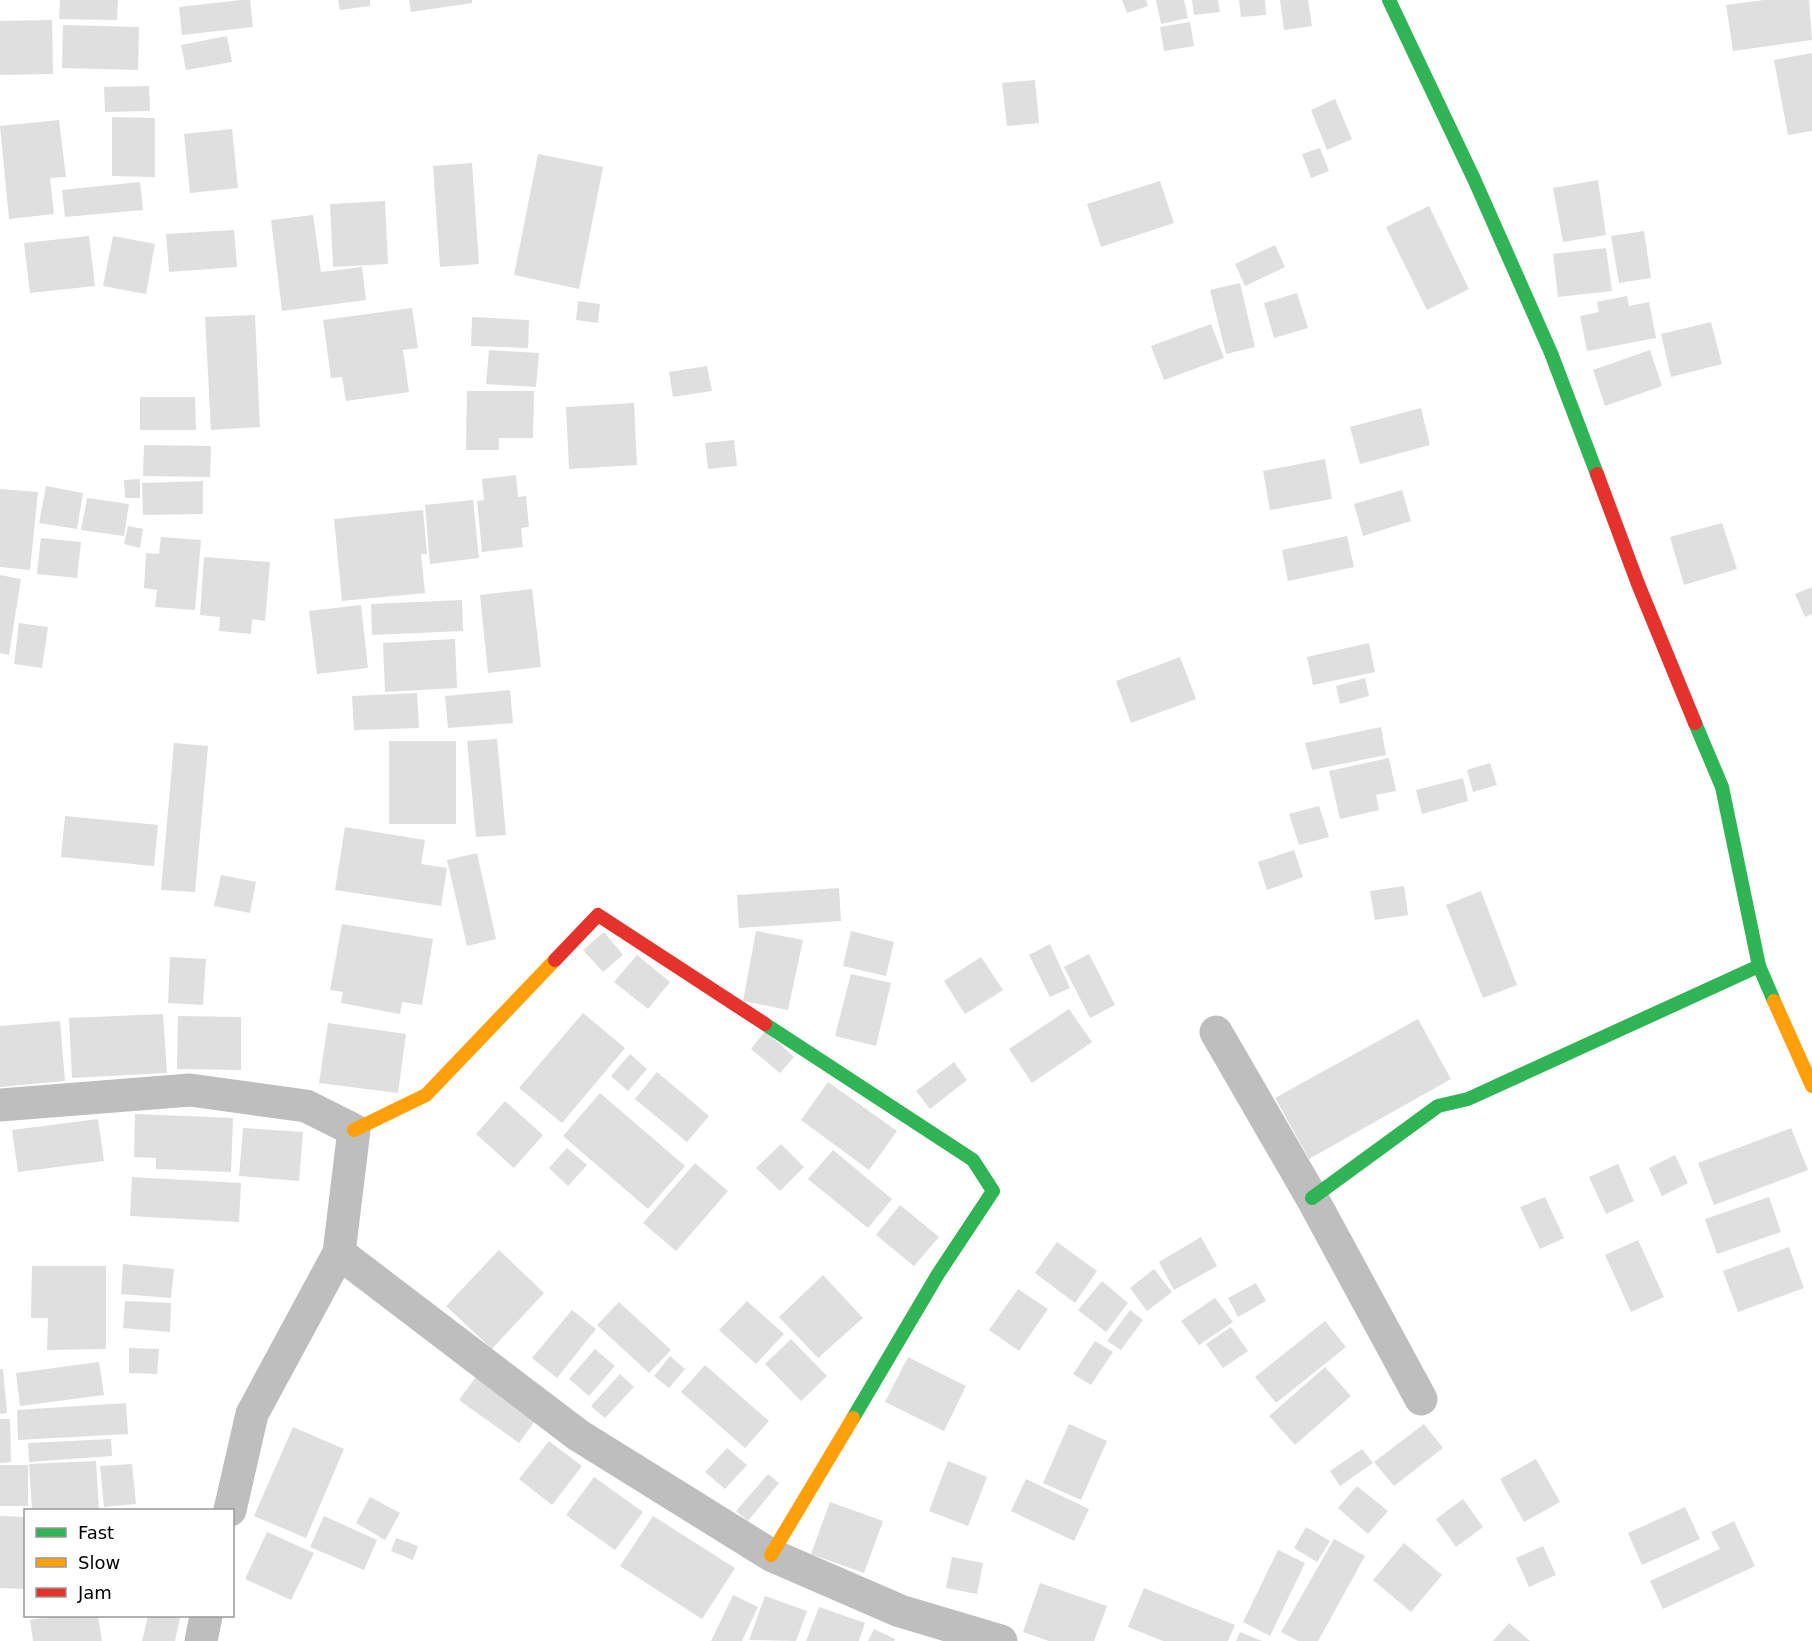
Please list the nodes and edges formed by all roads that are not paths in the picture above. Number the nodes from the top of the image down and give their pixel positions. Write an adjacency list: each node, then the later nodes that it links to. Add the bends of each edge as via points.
1 (1389, 0): 2 (street, via 1551,353 1638,584 1722,787)
2 (1759, 966): 4 (street); 7 (street, via 1468,1099 1438,1106)
3 (1216, 1032): 7 (street)
4 (1812, 1086)
5 (0, 1104): 6 (street, via 190,1090 306,1106)
6 (354, 1130): 8 (street); 11 (street, via 426,1095 598,915 973,1160 993,1191 938,1274)
7 (1312, 1198): 9 (street)
8 (339, 1253): 10 (street, via 252,1414); 11 (street, via 578,1435)
9 (1421, 1399)
10 (230, 1509)
11 (771, 1555): 14 (street, via 900,1611)
12 (206, 1617): 13 (street)
13 (201, 1641)
14 (1001, 1641)

